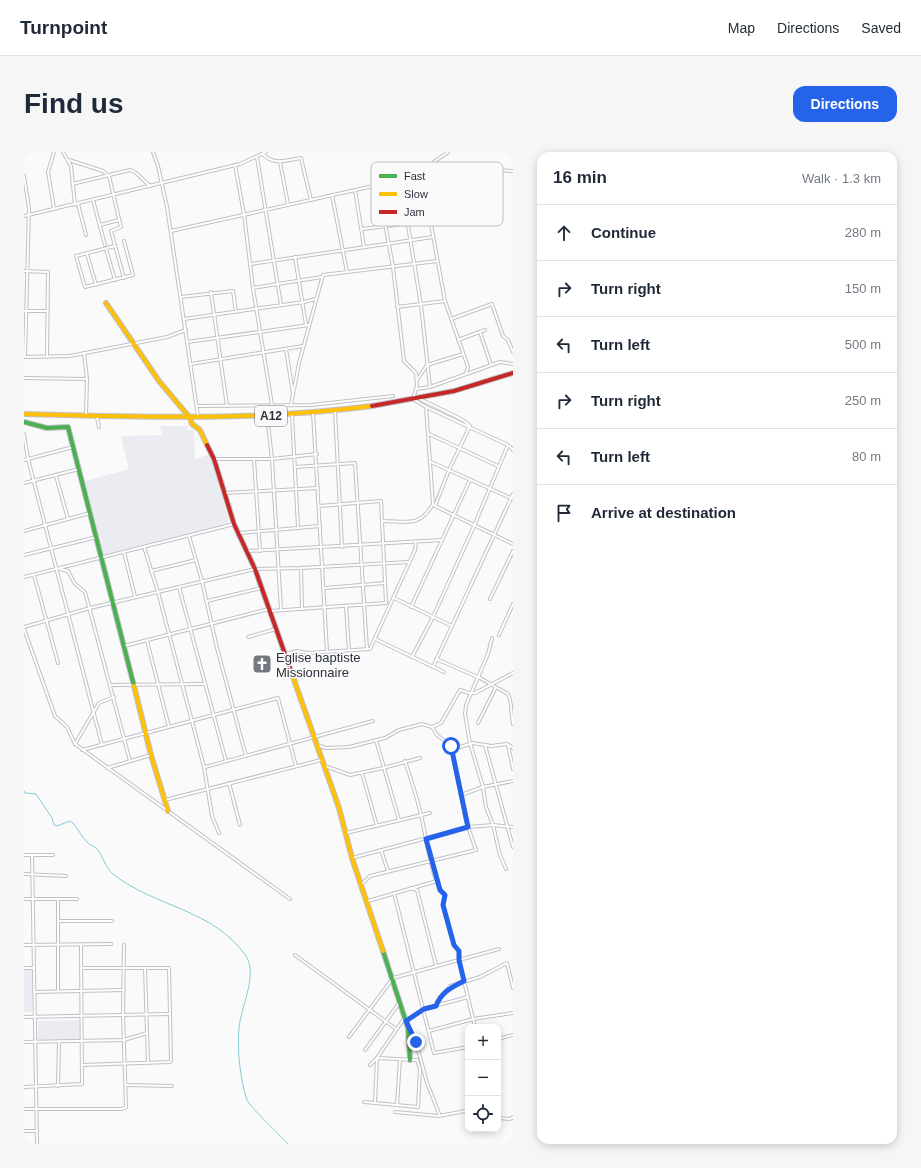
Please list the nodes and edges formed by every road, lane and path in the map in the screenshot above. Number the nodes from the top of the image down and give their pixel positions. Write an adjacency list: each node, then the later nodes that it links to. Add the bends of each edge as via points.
1 (54, 152): 27 (street, via 48,172)
2 (63, 152): 8 (street)
3 (153, 152): 16 (street)
4 (266, 152): 6 (street)
5 (448, 152): 10 (street)
6 (263, 154): 7 (street); 9 (street, via 266,158)
7 (257, 157): 11 (street); 28 (street)
8 (69, 160): 15 (street, via 103,171); 17 (street)
9 (280, 162): 24 (street, via 301,158); 26 (street)
10 (434, 162)
11 (235, 165): 16 (street); 29 (street)
12 (503, 171): 13 (street)
13 (513, 171)
14 (24, 176): 31 (street)
15 (109, 176): 17 (street); 18 (street, via 130,170); 21 (street)
16 (162, 182): 18 (street); 39 (street)
17 (72, 184): 25 (street)
18 (150, 186): 21 (street)
19 (371, 186): 20 (street)
20 (355, 190): 22 (street); 38 (street)
21 (113, 195): 23 (street); 32 (street)
22 (332, 195): 24 (street); 50 (street)
23 (93, 200): 25 (street); 33 (street)
24 (311, 200): 26 (street)
25 (77, 204): 27 (street); 40 (street)
26 (288, 204): 28 (street)
27 (54, 209): 31 (street)
28 (266, 209): 29 (street); 53 (street)
29 (244, 214): 39 (street); 55 (street)
30 (24, 216): 31 (street)
31 (28, 216): 48 (street)
32 (119, 220): 33 (street); 46 (street, via 120,228 111,231)
33 (100, 225): 45 (street)
34 (392, 226): 37 (street)
35 (406, 226): 42 (street)
36 (431, 226): 41 (street)
37 (385, 227): 38 (street); 44 (street)
38 (362, 229): 47 (street)
39 (171, 231): 68 (street)
40 (86, 235)
41 (433, 237): 42 (street); 54 (street)
42 (409, 240): 44 (street); 56 (street)
43 (124, 241): 61 (street, via 133,275)
44 (388, 244): 47 (street); 57 (street)
45 (105, 245)
46 (115, 246): 49 (street); 61 (street)
47 (364, 247): 50 (street)
48 (26, 249): 58 (street)
49 (106, 249): 51 (street); 62 (street)
50 (342, 249): 52 (street); 59 (street)
51 (87, 254): 64 (street); 64 (street, via 76,256 85,287)
52 (295, 257): 53 (street); 63 (street)
53 (273, 261): 55 (street); 65 (street)
54 (437, 261): 56 (street); 70 (street)
55 (250, 264): 66 (street)
56 (415, 264): 57 (street); 74 (street)
57 (392, 267): 59 (street); 75 (street)
58 (25, 271): 77 (street); 78 (street, via 48,272)
59 (347, 272): 60 (street, via 324,274)
60 (322, 277): 63 (street); 69 (street)
61 (124, 278): 62 (street)
62 (115, 280): 64 (street)
63 (300, 280): 65 (street); 71 (street)
64 (96, 284)
65 (277, 284): 66 (street); 73 (street)
66 (253, 288): 76 (street)
67 (211, 292): 68 (street); 79 (street, via 234,291); 80 (street)
68 (180, 297): 81 (street)
69 (316, 299): 71 (street); 83 (street)
70 (445, 301): 74 (street); 82 (street)
71 (304, 302): 73 (street); 83 (street)
72 (106, 303): 92 (street)
73 (281, 305): 76 (street)
74 (421, 305): 75 (street); 105 (street)
75 (397, 307): 110 (street, via 404,360 415,371)
76 (257, 310): 79 (street); 85 (street)
77 (26, 311): 78 (street); 88 (street)
78 (48, 311): 100 (street)
79 (236, 312): 80 (street)
80 (214, 315): 81 (street); 89 (street)
81 (184, 319): 84 (street)
82 (451, 319): 90 (street); 95 (street, via 492,304 503,336 508,340)
83 (307, 325): 85 (street); 93 (street)
84 (186, 330): 91 (street); 92 (street, via 167,337)
85 (261, 330): 89 (street); 97 (street)
86 (485, 330): 87 (street)
87 (480, 332): 90 (street); 104 (street)
88 (25, 334): 99 (street)
89 (217, 337): 91 (street); 101 (street)
90 (458, 340): 98 (street)
91 (187, 342): 102 (street)
92 (133, 343): 96 (street); 129 (street, via 159,381)
93 (303, 346): 94 (street); 113 (street)
94 (286, 349): 97 (street); 113 (street)
95 (513, 352)
96 (84, 353): 100 (street); 109 (street)
97 (264, 353): 101 (street); 116 (street)
98 (463, 354): 105 (street); 106 (street, via 468,367)
99 (24, 357): 100 (street)
100 (47, 357)
101 (220, 360): 102 (street); 119 (street)
102 (191, 364): 118 (street)
103 (513, 364): 104 (street, via 503,361)
104 (492, 365): 106 (street)
105 (427, 366): 110 (street); 111 (street)
106 (466, 373): 111 (street)
107 (513, 373): 115 (street, A12)
108 (24, 378): 109 (street)
109 (87, 379): 124 (street)
110 (417, 381): 112 (street)
111 (430, 387): 112 (street)
112 (416, 389): 115 (street)
113 (293, 396): 117 (street)
114 (393, 396): 117 (street)
115 (415, 398): 120 (street); 121 (street, A12); 131 (street, via 463,420)
116 (272, 405): 117 (street); 119 (street); 127 (street)
117 (291, 405)
118 (198, 406): 119 (street); 128 (street)
119 (227, 406)
120 (426, 407): 131 (street); 134 (street)
121 (335, 411): 122 (street, A12); 147 (street)
122 (313, 413): 126 (street, A12); 139 (street)
123 (24, 414): 124 (street, A12)
124 (86, 415): 125 (street, A12)
125 (97, 415): 129 (street, A12); 132 (street)
126 (292, 415): 127 (street, A12); 140 (street)
127 (267, 416): 128 (street, A12); 144 (street)
128 (198, 417): 129 (street, A12)
129 (190, 418): 142 (street, via 192,424 200,430)
130 (24, 422): 136 (street, via 47,428 68,427)
131 (470, 426): 135 (street); 137 (street)
132 (99, 427)
133 (24, 434): 141 (street)
134 (429, 434): 137 (street); 146 (street)
135 (508, 445): 138 (street); 149 (street)
136 (74, 447): 141 (street); 151 (street)
137 (459, 448): 149 (street); 152 (street)
138 (513, 450)
139 (316, 454): 140 (street); 148 (street)
140 (294, 458): 144 (street); 150 (street)
141 (28, 459): 145 (street); 154 (street)
142 (214, 459): 143 (street); 162 (street)
143 (254, 459): 144 (street); 161 (street)
144 (272, 459): 160 (street)
145 (24, 460)
146 (431, 462): 152 (street); 167 (street)
147 (338, 464): 148 (street); 165 (street, via 355,463); 166 (street)
148 (317, 466): 150 (street); 157 (street)
149 (498, 466): 159 (street)
150 (295, 467): 158 (street)
151 (79, 469): 153 (street); 170 (street)
152 (449, 470): 155 (street); 169 (street)
153 (56, 476): 154 (street); 172 (street)
154 (34, 480): 156 (street); 175 (street)
155 (470, 480): 159 (street); 171 (street)
156 (24, 483)
157 (318, 488): 158 (street); 168 (street)
158 (297, 489): 160 (street); 178 (street)
159 (490, 489): 164 (street); 177 (street)
160 (274, 490): 161 (street); 179 (street)
161 (256, 491): 162 (street); 181 (street)
162 (225, 493): 174 (street)
163 (513, 494): 164 (street)
164 (512, 499): 183 (street)
165 (358, 502): 166 (street); 173 (street, via 381,501); 190 (street)
166 (340, 504): 168 (street); 192 (street)
167 (432, 504): 169 (street); 173 (street, via 423,517 415,521)
168 (319, 506): 176 (street)
169 (435, 506): 171 (street)
170 (91, 513): 172 (street); 184 (street)
171 (454, 515): 177 (street); 186 (street)
172 (68, 520): 175 (street)
173 (382, 521): 189 (street)
174 (234, 524): 182 (street); 185 (street)
175 (47, 525): 180 (street); 193 (street)
176 (320, 526): 178 (street); 194 (street)
177 (474, 526): 183 (street); 238 (street)
178 (298, 527): 179 (street)
179 (277, 530): 181 (street); 195 (street)
180 (24, 531)
181 (258, 531): 182 (street); 197 (street)
182 (239, 533): 196 (street)
183 (494, 535): 188 (street); 241 (street)
184 (97, 536): 193 (street); 201 (street)
185 (189, 536): 191 (street); 202 (street)
186 (442, 540): 187 (street); 231 (street)
187 (416, 541): 189 (street); 203 (street)
188 (513, 544)
189 (383, 545): 190 (street); 204 (street)
190 (361, 546): 192 (street); 205 (street)
191 (144, 547): 198 (street); 211 (street)
192 (342, 547): 194 (street)
193 (51, 548): 200 (street); 208 (street)
194 (321, 548): 195 (street); 206 (street)
195 (278, 550): 197 (street); 210 (street)
196 (248, 551): 197 (street); 209 (street)
197 (260, 551)
198 (124, 552): 201 (street); 221 (street)
199 (513, 552): 223 (street)
200 (24, 555)
201 (102, 558): 208 (street); 226 (street)
202 (196, 560): 211 (street); 214 (street)
203 (410, 562): 204 (street); 222 (street)
204 (384, 563): 205 (street); 215 (street)
205 (362, 564): 206 (street); 216 (street)
206 (323, 567): 207 (street); 219 (street)
207 (301, 568): 210 (street); 234 (street)
208 (58, 569): 212 (street); 232 (street, via 68,572 75,584 84,590); 237 (street)
209 (256, 569): 210 (street); 214 (street); 218 (street)
210 (278, 569): 236 (street)
211 (151, 570): 220 (street)
212 (34, 575): 213 (street); 239 (street)
213 (24, 577)
214 (202, 581): 217 (street); 224 (street)
215 (385, 583): 216 (street); 227 (street)
216 (364, 585): 219 (street); 229 (street)
217 (179, 587): 220 (street); 244 (street)
218 (261, 588): 224 (street); 235 (street)
219 (324, 588): 233 (street)
220 (158, 592): 221 (street); 246 (street)
221 (135, 597): 226 (street)
222 (394, 598): 225 (street); 231 (street)
223 (490, 599)
224 (207, 601): 240 (street)
225 (391, 602): 227 (street); 249 (street)
226 (113, 603): 232 (street); 251 (street)
227 (386, 603): 229 (street)
228 (513, 604): 245 (street)
229 (365, 605): 230 (street); 252 (street)
230 (346, 606): 233 (street); 253 (street)
231 (411, 607): 238 (street)
232 (90, 608): 237 (street); 268 (street)
233 (324, 608): 234 (street); 254 (street)
234 (302, 609): 236 (street)
235 (269, 610): 236 (street); 240 (street); 243 (street)
236 (281, 610)
237 (68, 614): 239 (street); 273 (street)
238 (433, 617): 241 (street); 256 (street)
239 (46, 620): 242 (street); 258 (street)
240 (211, 624): 244 (street); 272 (street)
241 (452, 626): 257 (street)
242 (24, 628): 286 (street, via 55,716 67,726)
243 (276, 629): 247 (street); 255 (street)
244 (191, 630): 246 (street); 263 (street)
245 (499, 635)
246 (169, 636): 250 (street); 266 (street)
247 (248, 637)
248 (492, 638): 262 (street)
249 (376, 639): 252 (street, via 370,649); 256 (street)
250 (147, 641): 251 (street); 265 (street)
251 (124, 646): 264 (street)
252 (367, 649): 253 (street)
253 (349, 650): 254 (street)
254 (327, 651): 255 (street, via 297,651)
255 (284, 654): 282 (street)
256 (412, 657): 259 (street)
257 (436, 659): 259 (street); 262 (street)
258 (58, 663)
259 (433, 667): 260 (street)
260 (444, 672)
261 (513, 674): 267 (street)
262 (479, 677): 267 (street); 270 (street)
263 (204, 684): 266 (street); 274 (street)
264 (134, 685): 265 (street); 268 (street); 281 (street)
265 (157, 685): 266 (street); 279 (street)
266 (181, 685): 275 (street)
267 (492, 685): 269 (street); 270 (street)
268 (112, 686): 271 (street)
269 (496, 687): 277 (street); 278 (street, via 511,697)
270 (472, 694): 280 (street, via 460,690 441,723); 285 (street, via 466,705 465,714)
271 (114, 697): 273 (street, via 100,703); 283 (street)
272 (234, 710): 274 (street); 287 (street, via 278,698); 296 (street)
273 (93, 711): 286 (street); 290 (street)
274 (213, 715): 275 (street); 300 (street)
275 (191, 721): 279 (street); 305 (street)
276 (373, 722): 282 (street)
277 (478, 723)
278 (513, 724)
279 (169, 727): 281 (street)
280 (432, 727): 284 (street, via 422,724); 292 (street, via 437,735)
281 (146, 733): 283 (street); 295 (street)
282 (313, 738): 287 (street); 288 (street)
283 (125, 739): 290 (street); 299 (street)
284 (376, 740): 288 (street, via 337,749); 306 (street)
285 (470, 743): 291 (street); 292 (street, via 460,747); 312 (street)
286 (75, 744): 294 (street)
287 (290, 744): 296 (street); 302 (street)
288 (316, 744): 298 (street)
289 (507, 744): 291 (street); 293 (street); 307 (street)
290 (102, 745): 294 (street)
291 (485, 745): 311 (street)
292 (451, 746): 314 (street)
293 (513, 748)
294 (82, 750): 304 (street)
295 (151, 756): 299 (street); 315 (street)
296 (246, 756): 300 (street)
297 (420, 758): 301 (street)
298 (321, 760): 302 (street); 303 (street)
299 (130, 761): 304 (street)
300 (226, 762): 305 (street)
301 (405, 762): 306 (street); 318 (street)
302 (296, 766): 310 (street)
303 (324, 766): 308 (street, via 350,775); 327 (street, via 339,808)
304 (107, 768): 316 (street)
305 (204, 768): 313 (street)
306 (383, 768): 308 (street); 319 (street)
307 (513, 769)
308 (362, 773): 322 (street)
309 (513, 781): 311 (street)
310 (229, 783): 313 (street); 320 (street)
311 (496, 785): 312 (street); 323 (street)
312 (483, 787): 314 (street); 321 (street, via 486,807)
313 (209, 788): 315 (street); 326 (street, via 212,816)
314 (461, 794): 324 (street)
315 (165, 800): 316 (street)
316 (168, 811): 349 (street)
317 (430, 813): 318 (street)
318 (421, 815): 319 (street); 328 (street)
319 (399, 820): 322 (street)
320 (240, 825)
321 (493, 825): 323 (street); 324 (street); 336 (street)
322 (377, 826): 327 (street)
323 (506, 826): 325 (street); 329 (street)
324 (468, 827): 328 (street); 335 (street, via 476,850)
325 (513, 827)
326 (219, 833)
327 (344, 834): 334 (street)
328 (426, 839): 330 (street); 335 (street)
329 (513, 846)
330 (381, 850): 334 (street); 337 (street)
331 (24, 855): 332 (street)
332 (32, 855): 333 (street); 339 (street)
333 (54, 856)
334 (352, 858): 342 (street)
335 (431, 861): 337 (street); 341 (street)
336 (506, 869)
337 (388, 871): 342 (street, via 370,876)
338 (24, 874): 339 (street)
339 (33, 874): 340 (street); 346 (street)
340 (66, 876)
341 (437, 881): 343 (street); 361 (street, via 445,895 443,905 454,945 459,951)
342 (362, 884): 350 (street)
343 (411, 888): 344 (street); 362 (street, via 417,890)
344 (394, 893): 350 (street); 368 (street)
345 (24, 899): 346 (street)
346 (33, 899): 347 (street); 355 (street)
347 (58, 899): 348 (street); 351 (street)
348 (77, 899)
349 (290, 899)
350 (368, 901): 369 (street)
351 (58, 921): 352 (street); 356 (street)
352 (112, 921)
353 (111, 944): 357 (street)
354 (24, 945): 355 (street)
355 (34, 945): 356 (street); 364 (street)
356 (58, 945): 357 (street); 373 (street)
357 (81, 945): 365 (street)
358 (124, 945): 366 (street)
359 (499, 949): 361 (street)
360 (295, 955): 379 (street)
361 (459, 960): 362 (street); 370 (street)
362 (436, 965): 368 (street)
363 (24, 968): 364 (street)
364 (34, 968): 375 (street)
365 (81, 968): 366 (street); 374 (street)
366 (124, 968): 367 (street); 372 (street)
367 (146, 968): 382 (street, via 169,968); 386 (street)
368 (413, 971): 369 (street); 380 (street)
369 (393, 978): 377 (street); 379 (street)
370 (464, 981): 371 (street, via 488,974 507,963); 376 (street); 378 (street, via 450,986)
371 (513, 988)
372 (124, 990): 374 (street); 383 (street)
373 (58, 991): 374 (street); 375 (street)
374 (81, 991): 385 (street)
375 (34, 992): 384 (street)
376 (468, 997): 378 (street); 389 (street)
377 (400, 1001): 388 (street); 390 (street)
378 (436, 1006): 380 (street)
379 (370, 1009): 390 (street); 397 (street)
380 (424, 1009): 388 (street); 394 (street)
381 (513, 1013): 389 (street)
382 (170, 1014): 386 (street); 410 (street, via 171,1061)
383 (123, 1015): 385 (street); 386 (street); 400 (street)
384 (35, 1016): 385 (street); 387 (street); 401 (street)
385 (81, 1016): 399 (street)
386 (146, 1016): 395 (street)
387 (24, 1017)
388 (405, 1019): 392 (street); 393 (street)
389 (473, 1019): 391 (street); 394 (street)
390 (386, 1021): 393 (street); 405 (street)
391 (474, 1024)
392 (408, 1028): 408 (street); 409 (street, via 416,1042)
393 (396, 1029): 406 (street)
394 (429, 1031): 404 (street, via 434,1053)
395 (147, 1033): 400 (street); 410 (street)
396 (513, 1035): 398 (street)
397 (349, 1037)
398 (501, 1038)
399 (82, 1040): 400 (street); 402 (street); 412 (street)
400 (124, 1040): 411 (street)
401 (35, 1041): 402 (street); 403 (street); 418 (street)
402 (60, 1041): 415 (street)
403 (24, 1042)
404 (465, 1048)
405 (365, 1050)
406 (377, 1058): 407 (street); 413 (street); 420 (street)
407 (400, 1060): 408 (street); 421 (street)
408 (410, 1060): 409 (street)
409 (419, 1060): 421 (street, via 418,1107); 426 (street)
410 (148, 1063): 411 (street)
411 (124, 1064): 412 (street); 414 (street)
412 (82, 1065): 415 (street, via 82,1084)
413 (370, 1065)
414 (126, 1085): 416 (street); 423 (street, via 124,1108)
415 (58, 1086): 418 (street)
416 (172, 1086)
417 (24, 1087): 418 (street)
418 (36, 1087): 423 (street)
419 (364, 1102): 420 (street)
420 (375, 1103): 421 (street)
421 (397, 1105)
422 (24, 1109): 423 (street)
423 (36, 1109): 430 (street)
424 (465, 1111): 426 (street)
425 (395, 1112): 426 (street)
426 (440, 1116)
427 (513, 1117): 428 (street)
428 (501, 1118)
429 (24, 1131): 430 (street)
430 (37, 1131): 431 (street)
431 (37, 1144)

